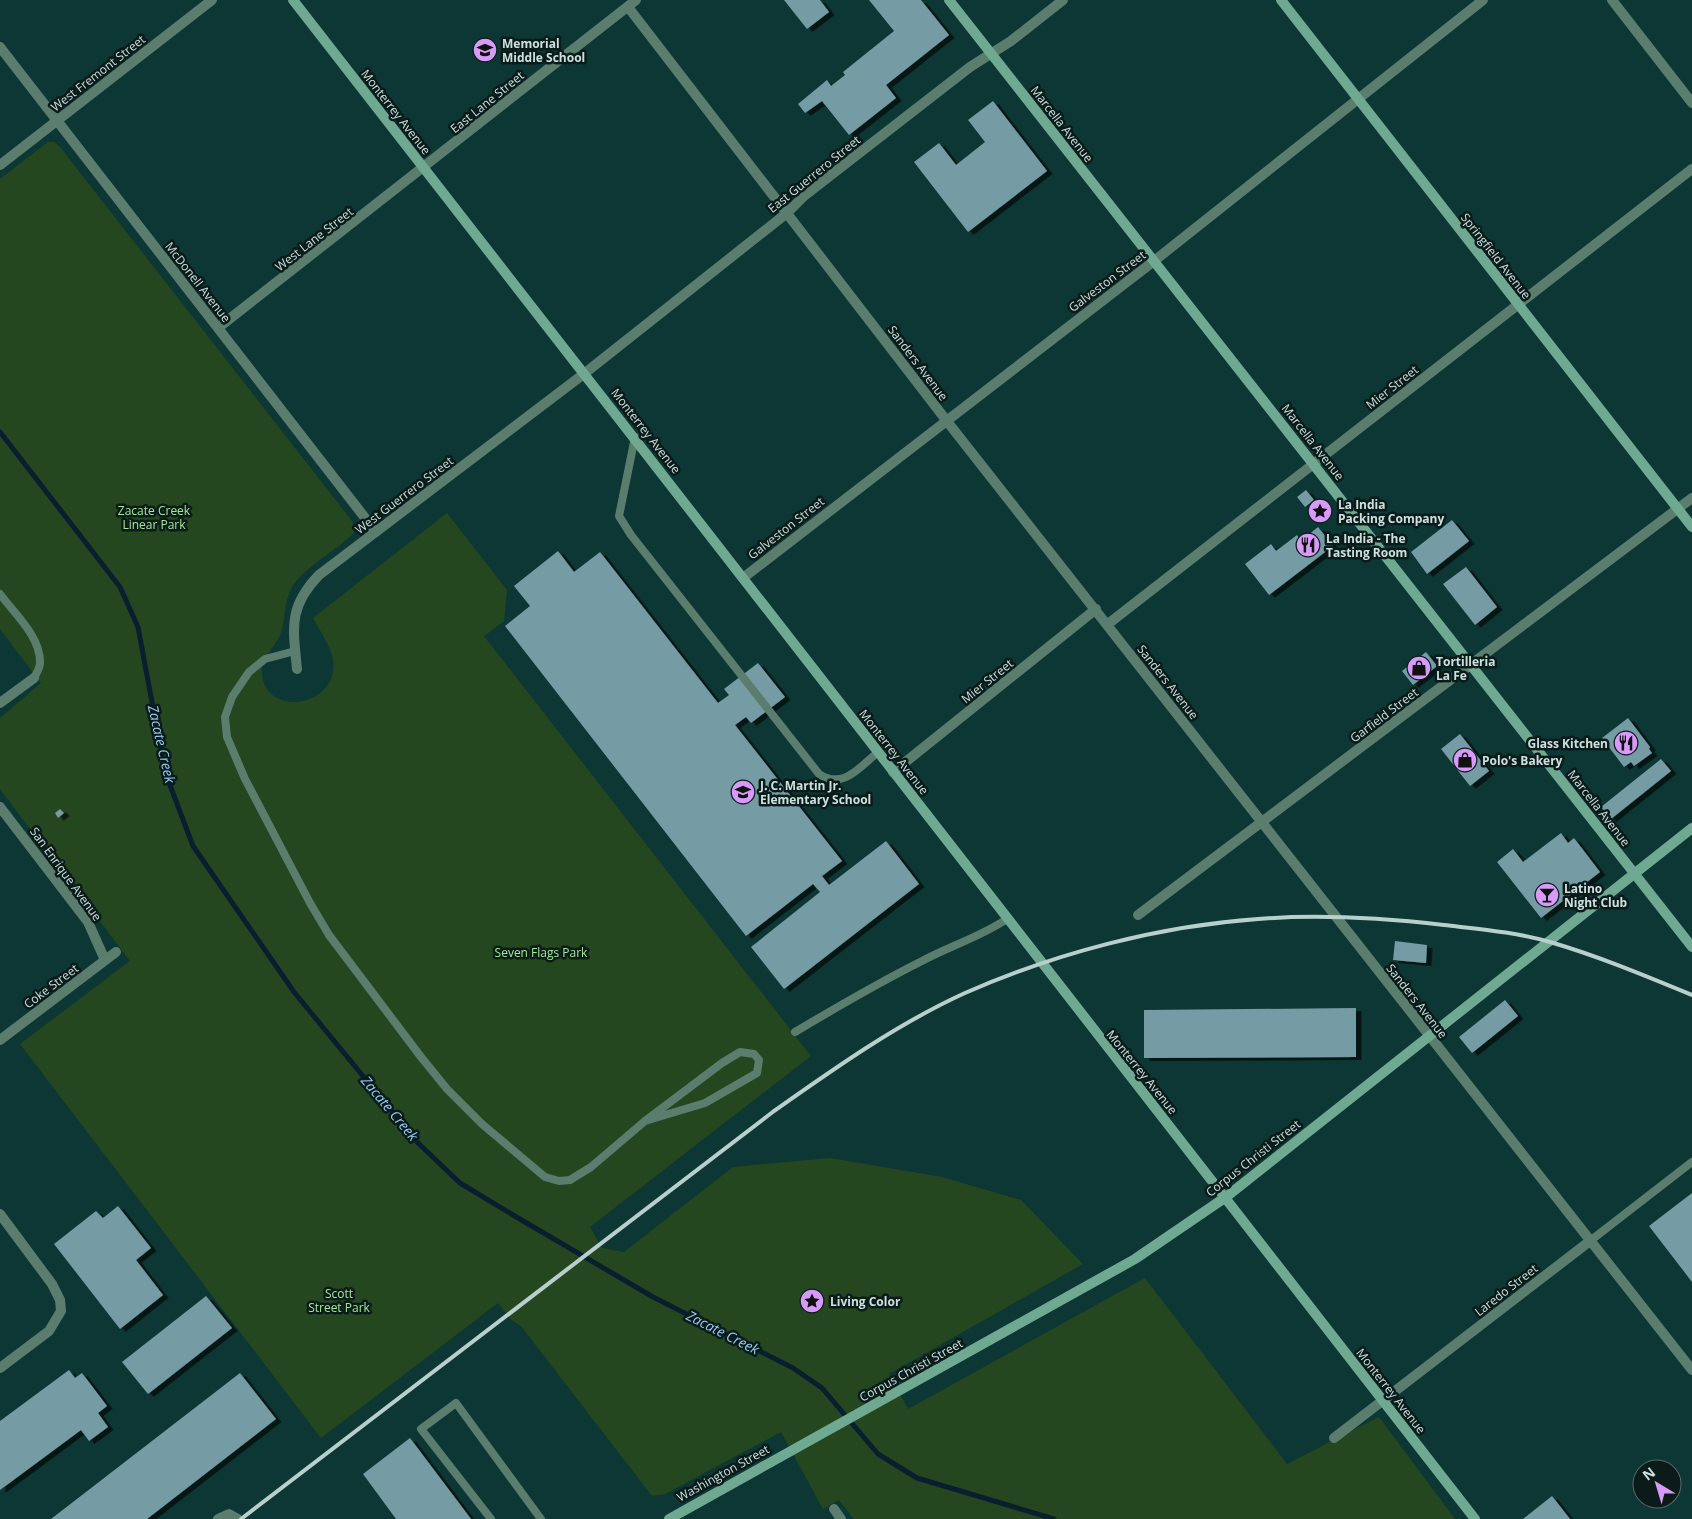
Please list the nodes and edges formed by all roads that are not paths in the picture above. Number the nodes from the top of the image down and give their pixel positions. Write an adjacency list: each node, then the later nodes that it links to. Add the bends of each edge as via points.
1 (212, 0): 13 (street, West Fremont Street)
2 (293, 0): 15 (street, Monterrey Avenue)
3 (949, 0): 10 (street, Marcella Avenue)
4 (1063, 0): 10 (street, East Guerrero Street)
5 (1281, 0): 11 (street, Springfield Avenue)
6 (1483, 0): 11 (street, Galveston Street)
7 (1612, 0): 12 (street)
8 (632, 3): 15 (street, East Lane Street); 17 (street, Sanders Avenue)
9 (0, 47): 13 (street, McDonell Avenue)
10 (991, 54): 17 (street, East Guerrero Street, via 804,196); 18 (street, Marcella Avenue)
11 (1358, 99): 18 (street, Galveston Street); 19 (street, Springfield Avenue)
12 (1692, 103)
13 (57, 121): 14 (street, West Fremont Street); 20 (street, McDonell Avenue)
14 (0, 165)
15 (424, 168): 20 (street, West Lane Street); 21 (street, Monterrey Avenue)
16 (1692, 170): 19 (street, Mier Street)
17 (787, 213): 21 (street, East Guerrero Street); 22 (street, Sanders Avenue)
18 (1154, 261): 22 (street, Galveston Street); 24 (street, Marcella Avenue)
19 (1518, 305): 24 (street, Mier Street); 26 (street, Springfield Avenue)
20 (218, 328): 28 (street, McDonell Avenue)
21 (585, 373): 23 (street, Monterrey Avenue); 28 (street, West Guerrero Street)
22 (946, 420): 29 (street, Galveston Street); 31 (street, Sanders Avenue)
23 (635, 438): 29 (street, Monterrey Avenue); 38 (lane, via 619,516 631,535 819,774 829,781 839,781)
24 (1314, 464): 32 (street, Mier Street); 34 (street, Marcella Avenue)
25 (1692, 498): 26 (street, Garfield Street)
26 (1678, 509): 27 (street, Springfield Avenue); 34 (street, Garfield Street)
27 (1692, 527)
28 (376, 532): 33 (street, West Guerrero Street, via 306,589 297,605 293,632)
29 (743, 578): 38 (street, Monterrey Avenue)
30 (0, 594): 36 (lane, via 38,648 40,664)
31 (1096, 609): 32 (street, Sanders Avenue); 39 (street, Mier Street)
32 (1108, 624): 41 (street, Sanders Avenue)
33 (295, 651): 35 (street, West Guerrero Street); 52 (lane, via 265,659 249,672 232,697 225,718 226,737 310,904 353,966 447,1089 482,1124 545,1177 570,1180 591,1168)
34 (1472, 666): 41 (street, Garfield Street); 43 (street, Marcella Avenue)
35 (297, 669)
36 (34, 678): 37 (street)
37 (0, 704)
38 (878, 752): 39 (street, Monterrey Avenue)
39 (894, 772): 45 (street, Monterrey Avenue)
40 (0, 807): 48 (street, San Enrique Avenue, via 88,922)
41 (1262, 822): 44 (street, Garfield Street); 50 (street, Sanders Avenue)
42 (1692, 828): 43 (street, Corpus Christi Street)
43 (1634, 872): 46 (street, Marcella Avenue); 50 (street, Corpus Christi Street)
44 (1138, 915)
45 (1007, 919): 49 (lane, via 986,933 862,991); 54 (street, Monterrey Avenue)
46 (1692, 947)
47 (116, 952): 48 (street, Coke Street)
48 (105, 960): 51 (street, Coke Street)
49 (796, 1032)
50 (1428, 1035): 54 (street, Corpus Christi Street); 56 (street, Sanders Avenue)
51 (0, 1040)
52 (645, 1121): 52 (lane, via 740,1052 754,1054 759,1060 757,1073 705,1103)
53 (1692, 1162): 56 (lane, Laredo Street)
54 (1226, 1196): 59 (street, Monterrey Avenue); 61 (street, Corpus Christi Street, via 1135,1259)
55 (0, 1214): 57 (street, via 52,1284 60,1300 61,1311 49,1331)
56 (1590, 1241): 58 (street, Sanders Avenue); 59 (street, Laredo Street)
57 (0, 1368)
58 (1692, 1370)
59 (1383, 1400): 60 (street, Laredo Street); 69 (street, Monterrey Avenue)
60 (1334, 1438)
61 (790, 1450): 67 (street, Washington Street)
62 (834, 1509): 68 (street)
63 (236, 1517): 64 (street, via 229,1514)
64 (218, 1519)
65 (491, 1519): 66 (lane, via 421,1429 456,1404)
66 (541, 1519)
67 (669, 1519)
68 (841, 1519)
69 (1475, 1519)

